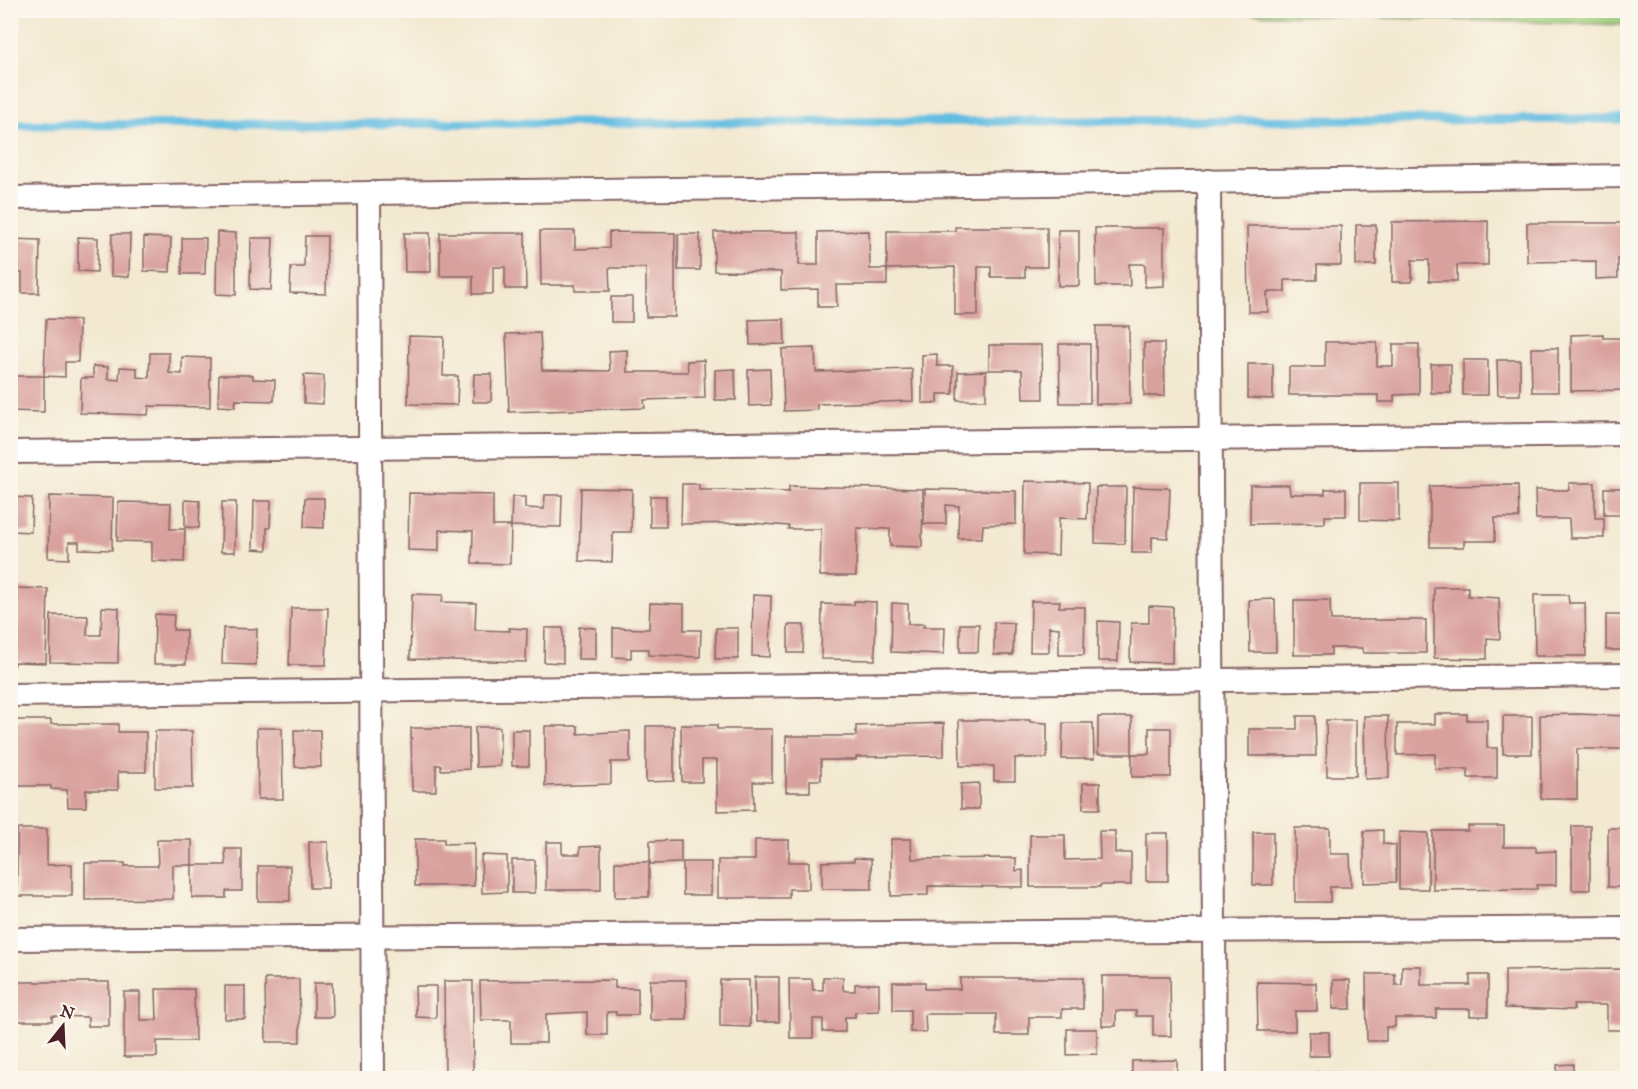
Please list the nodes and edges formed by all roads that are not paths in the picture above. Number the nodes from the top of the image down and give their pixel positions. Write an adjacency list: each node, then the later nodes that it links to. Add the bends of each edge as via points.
1 (1628, 176): 2 (street)
2 (1209, 181): 3 (street); 6 (street)
3 (369, 193): 4 (street); 7 (street)
4 (10, 198)
5 (1628, 434): 6 (street)
6 (1211, 440): 7 (street); 10 (street)
7 (370, 449): 8 (street); 11 (street)
8 (10, 452)
9 (1628, 675): 10 (street)
10 (1213, 680): 11 (street); 14 (street)
11 (371, 690): 12 (street); 15 (street)
12 (10, 694)
13 (1628, 928): 14 (street)
14 (1214, 931): 15 (street); 18 (street)
15 (373, 936): 16 (street); 17 (street)
16 (10, 939)
17 (373, 1078)
18 (1215, 1078)

